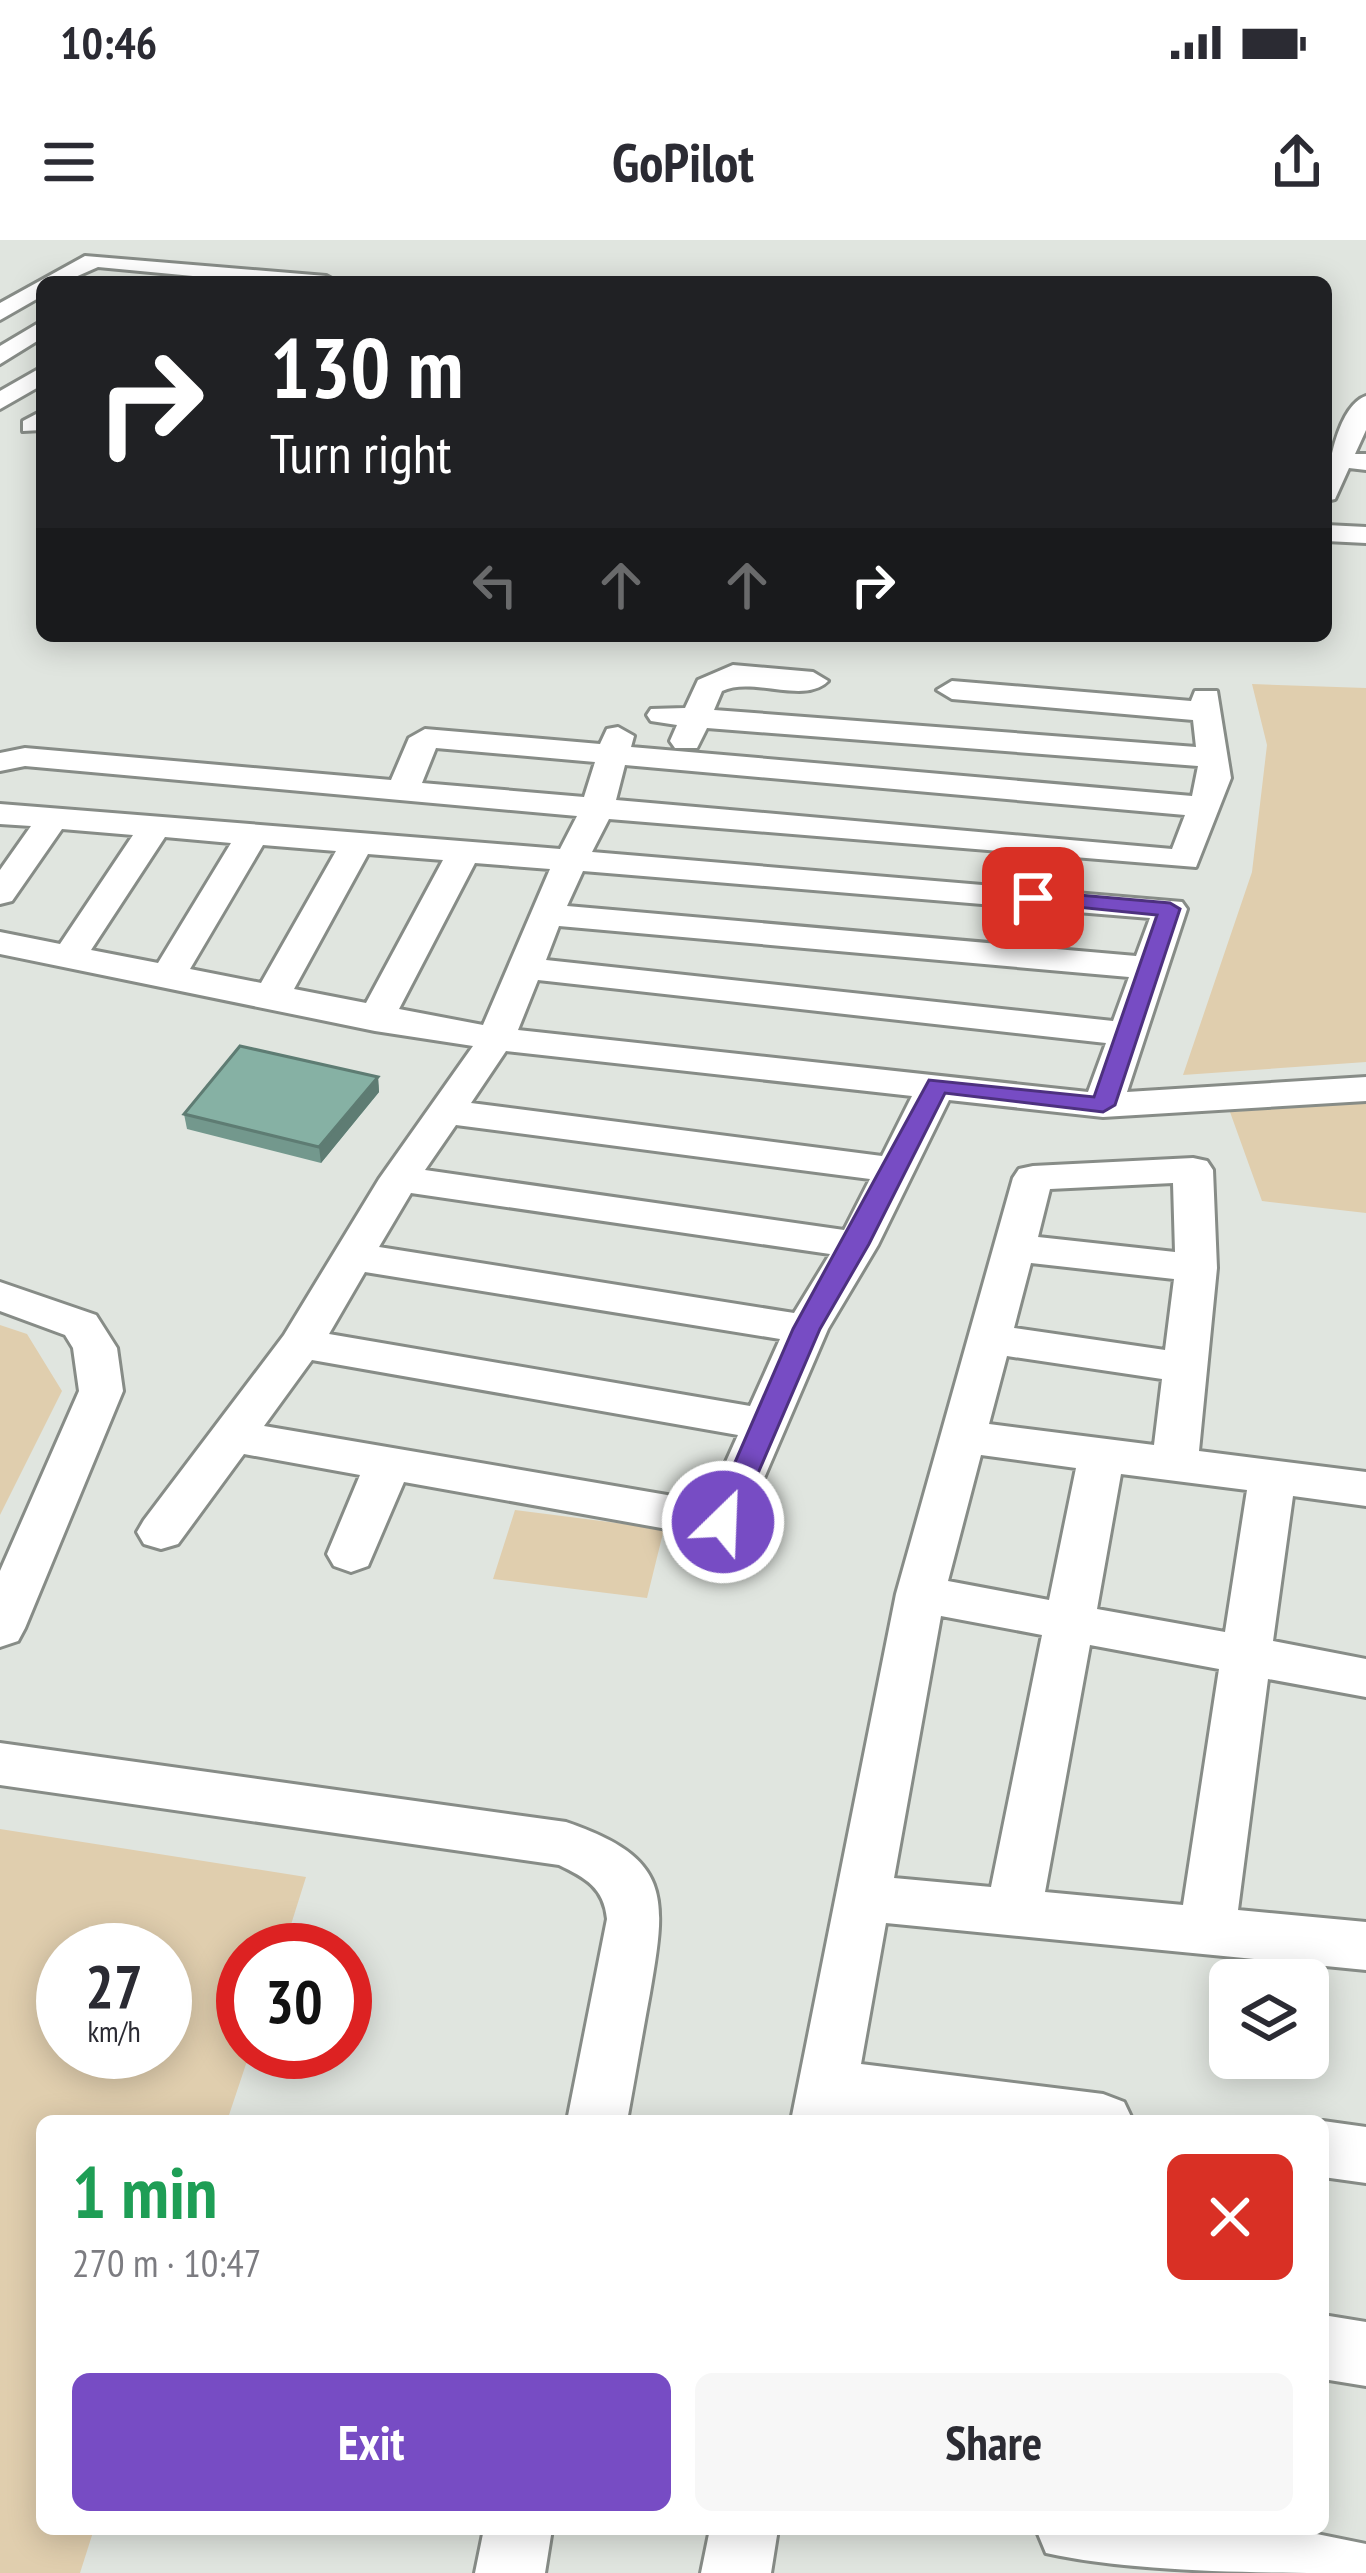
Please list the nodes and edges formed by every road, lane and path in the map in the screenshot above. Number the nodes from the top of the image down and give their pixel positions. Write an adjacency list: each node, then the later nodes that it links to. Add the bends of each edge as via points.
1 (133, 266): 2 (street, via 85,262); 3 (street); 4 (street)
2 (60, 276)
3 (119, 276)
4 (180, 276)
5 (36, 290): 6 (street)
6 (0, 313)
7 (0, 334): 8 (street)
8 (36, 334)
9 (36, 335): 10 (street)
10 (0, 357)
11 (36, 378): 12 (street)
12 (0, 402)
13 (1366, 403): 14 (street)
14 (1340, 475): 15 (street)
15 (1366, 487)
16 (1332, 533): 17 (street)
17 (1366, 535)
18 (813, 681): 21 (street, via 733,674 709,686)
19 (952, 690): 23 (street, via 1207,704)
20 (662, 715): 21 (street)
21 (696, 717): 23 (street, via 882,717); 24 (street)
22 (614, 745): 24 (street); 26 (street, via 425,738); 28 (street)
23 (1213, 758): 27 (street)
24 (679, 760): 27 (street)
25 (0, 762): 26 (street, via 25,757)
26 (401, 793): 28 (street)
27 (1204, 807): 28 (street, via 1184,860)
28 (597, 809): 35 (street)
29 (0, 814): 30 (street)
30 (53, 818): 31 (street); 36 (street)
31 (155, 826): 32 (street); 39 (street)
32 (253, 834): 33 (street); 42 (street)
33 (356, 843): 34 (street); 43 (street)
34 (464, 852): 35 (street); 44 (street)
35 (576, 859): 37 (street); 41 (street, via 1170,909)
36 (0, 894)
37 (549, 914): 40 (street); 41 (street)
38 (0, 943): 39 (street)
39 (69, 957): 42 (street)
40 (525, 968): 45 (street); 46 (street)
41 (1150, 968): 45 (street)
42 (166, 977): 43 (street)
43 (271, 998): 44 (street)
44 (375, 1019): 46 (street)
45 (1127, 1034): 49 (street)
46 (496, 1040): 47 (street); 50 (street)
47 (937, 1085): 49 (street); 51 (street)
48 (1366, 1088): 49 (street)
49 (1103, 1105)
50 (448, 1112): 51 (street); 52 (street)
51 (896, 1170): 53 (street)
52 (400, 1180): 53 (street); 55 (street)
53 (857, 1244): 58 (street)
54 (1018, 1248): 56 (street); 56 (street, via 1033,1178 1193,1170); 59 (street)
55 (356, 1257): 58 (street); 60 (street)
56 (1196, 1268): 61 (street)
57 (0, 1296): 74 (street, via 81,1325 95,1348 101,1391)
58 (806, 1329): 62 (street)
59 (992, 1339): 61 (street); 64 (street)
60 (301, 1344): 62 (street); 63 (street)
61 (1185, 1368): 66 (street)
62 (766, 1424): 67 (street, via 723,1522)
63 (237, 1437): 67 (street); 70 (street)
64 (963, 1438): 65 (street); 72 (street)
65 (1102, 1453): 66 (street); 73 (street)
66 (1174, 1462): 68 (street)
67 (388, 1464): 71 (street)
68 (1272, 1476): 69 (street); 75 (street)
69 (1366, 1490)
70 (161, 1532)
71 (351, 1554)
72 (920, 1594): 73 (street); 78 (street)
73 (1070, 1622): 75 (street); 79 (street)
74 (0, 1628)
75 (1243, 1655): 76 (street); 80 (street)
76 (1366, 1678)
77 (0, 1764): 83 (street, via 566,1844 618,1870 635,1895 635,1919)
78 (863, 1898): 79 (street); 82 (street)
79 (1015, 1912): 80 (street)
80 (1208, 1931): 81 (street)
81 (1366, 1946)
82 (824, 2103): 84 (street)
83 (598, 2115)
84 (1010, 2115)
85 (1329, 2150): 86 (street)
86 (1366, 2155)
87 (1329, 2349): 88 (street)
88 (1366, 2354)
89 (517, 2535): 92 (street)
90 (743, 2535): 93 (street)
91 (1109, 2535): 94 (street)
92 (510, 2573)
93 (736, 2573)
94 (1353, 2573)

